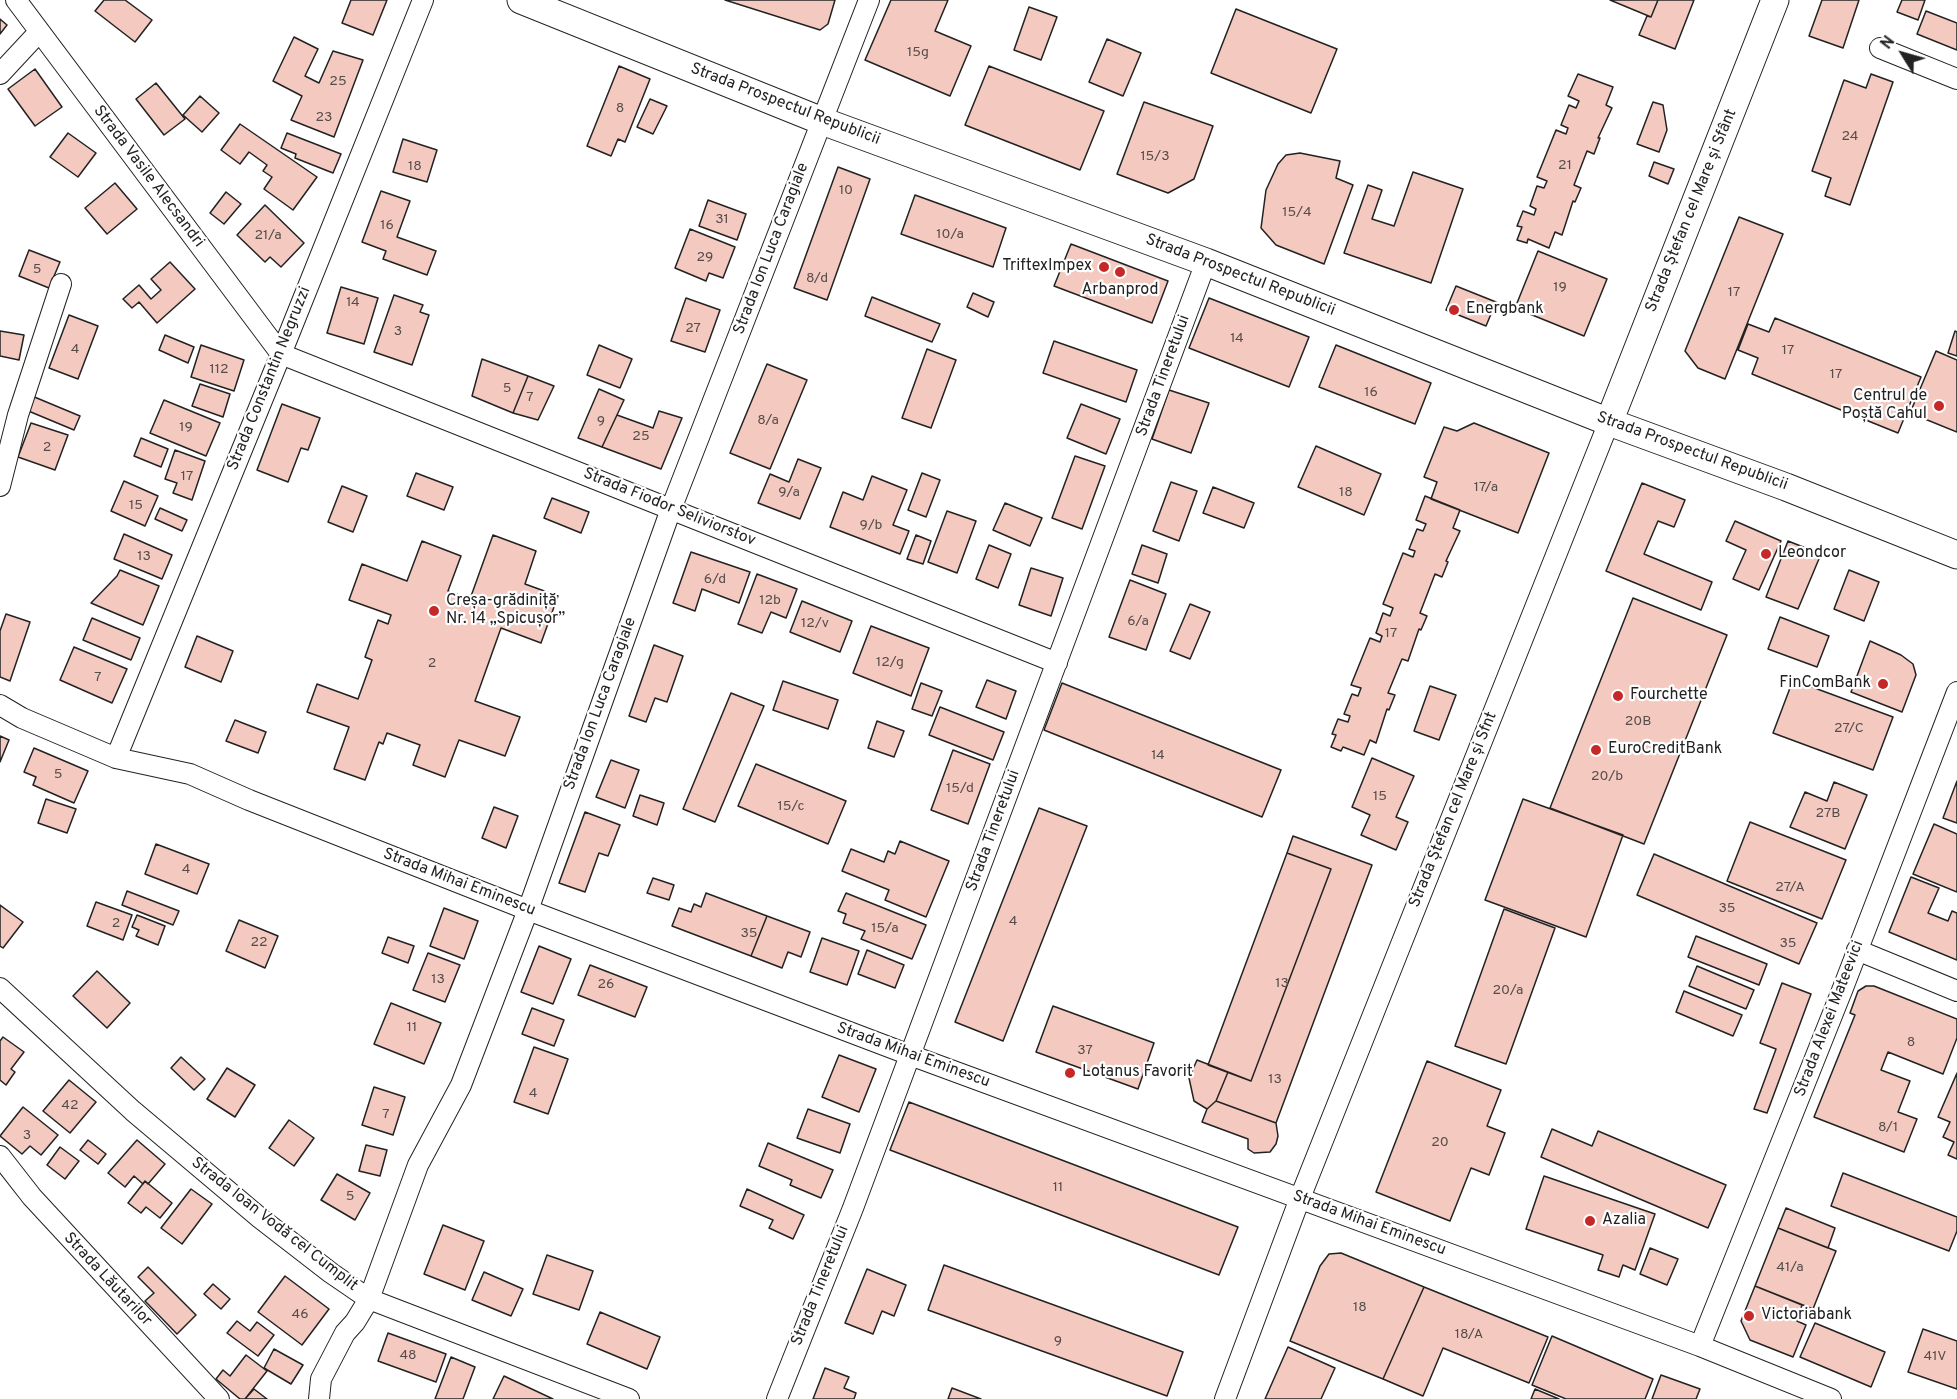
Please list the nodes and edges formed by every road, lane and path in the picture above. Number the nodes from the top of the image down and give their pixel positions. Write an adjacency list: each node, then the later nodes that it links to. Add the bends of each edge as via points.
1 (16, 0): 6 (street, Strada Vasile Alecsandri)
2 (423, 0): 13 (street, Strada Constantin Negruzzi)
3 (521, 0): 10 (main road, Strada Prospectul Republicii)
4 (869, 0): 10 (street, Strada Ion Luca Caragiale)
5 (1775, 0): 14 (main road, Strada Ștefan cel Mare și Sfânt)
6 (39, 32): 8 (street); 13 (street, Strada Vasile Alecsandri)
7 (1880, 48): 9 (street)
8 (0, 74)
9 (1957, 79)
10 (822, 121): 11 (main road, Strada Prospectul Republicii); 16 (street, Strada Ion Luca Caragiale)
11 (1206, 262): 14 (main road, Strada Prospectul Republicii); 18 (street, Strada Tineretului)
12 (61, 284): 15 (street, via 18,415)
13 (281, 354): 16 (street, Strada Fiodor Seliviorstov); 21 (street, Strada Constantin Negruzzi)
14 (1609, 422): 17 (main road, Strada Prospectul Republicii); 28 (street, Strada Ștefan cel Mare și Sfnt)
15 (0, 486)
16 (671, 509): 18 (street, Strada Fiodor Seliviorstov); 22 (street, Strada Ion Luca Caragiale)
17 (1957, 555)
18 (1057, 663): 26 (street, Strada Tineretului)
19 (1957, 692): 23 (street, Strada Alexei Mateevici)
20 (0, 705): 21 (street, Strada Mihai Eminescu)
21 (116, 758): 22 (street, Strada Mihai Eminescu, via 190,774)
22 (528, 910): 26 (street, Strada Mihai Eminescu); 29 (street, Strada Ion Luca Caragiale, via 461,1085 418,1165)
23 (1857, 950): 25 (street); 30 (street, Strada Alexei Mateevici)
24 (0, 987): 29 (street, Strada Ioan Vodă cel Cumplit, via 142,1118 260,1218)
25 (1957, 991)
26 (910, 1055): 28 (street, Strada Mihai Eminescu); 34 (street, Strada Tineretului)
27 (0, 1156): 31 (street, Strada Lăutarilor, via 32,1197)
28 (1300, 1198): 30 (street, Strada Mihai Eminescu); 35 (street)
29 (369, 1299): 32 (street, Strada Ion Luca Caragiale, via 321,1379); 33 (street, Strada Ioan Vodă cel Cumplit)
30 (1700, 1346): 36 (street, Strada Mihai Eminescu)
31 (219, 1399)
32 (319, 1399)
33 (629, 1399)
34 (777, 1399)
35 (1225, 1399)
36 (1831, 1399)

